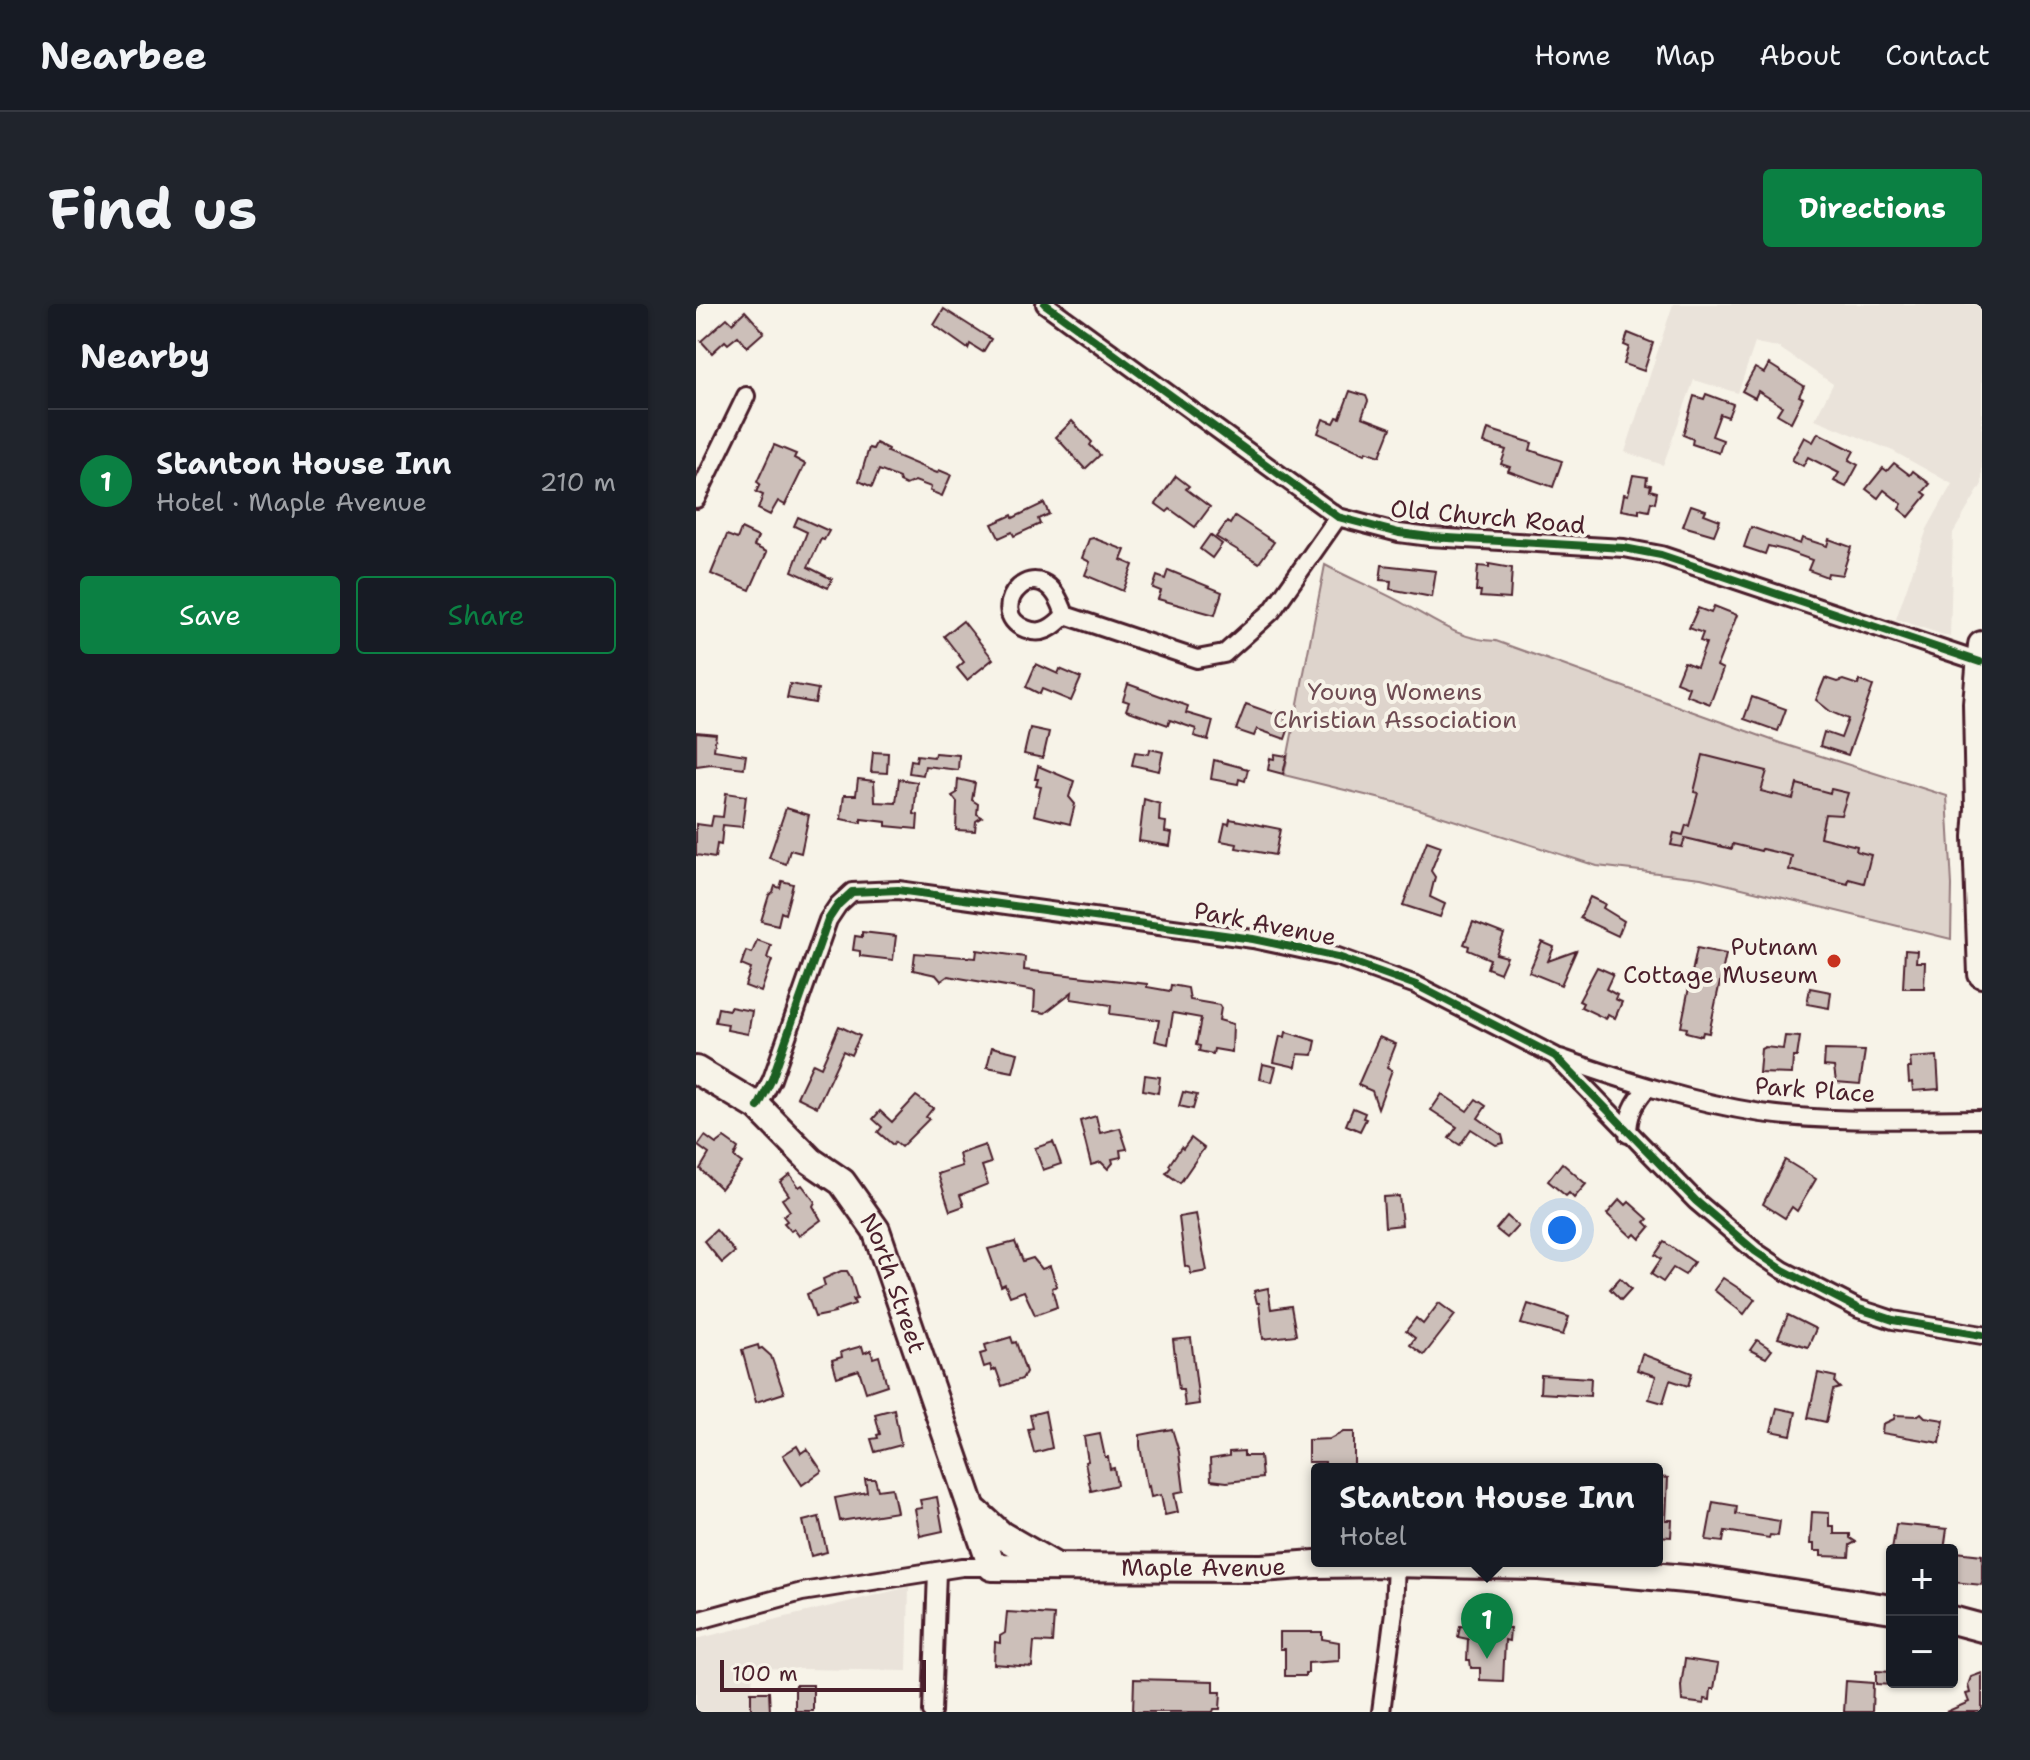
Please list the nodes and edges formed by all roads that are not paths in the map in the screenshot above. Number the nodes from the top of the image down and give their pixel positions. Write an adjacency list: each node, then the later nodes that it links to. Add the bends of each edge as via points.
1 (1045, 304): 4 (street, Old Church Road)
2 (746, 396): 3 (street)
3 (696, 499)
4 (1338, 517): 5 (street, via 1272,611 1224,654 1197,659); 6 (street, Old Church Road, via 1430,537 1624,548 1661,555)
5 (1065, 615)
6 (1981, 654): 7 (main road)
7 (1980, 754): 8 (main road)
8 (1982, 974)
9 (1555, 1056): 11 (street, Park Place); 12 (street, Park Avenue, via 1416,985 1338,957 1222,934 874,889 852,892 828,920); 14 (street, Park Avenue)
10 (696, 1070): 12 (main road, North Street)
11 (1647, 1088): 13 (street, Park Place, via 1763,1113); 14 (street, via 1628,1119)
12 (758, 1107): 16 (main road, North Street, via 811,1161 842,1182 876,1230)
13 (1982, 1119)
14 (1628, 1134): 15 (street, Park Avenue, via 1696,1201 1783,1270 1893,1320)
15 (1982, 1335)
16 (973, 1508): 18 (main road, North Street); 21 (main road, via 1001,1535)
17 (1311, 1564): 21 (main road, Maple Avenue)
18 (992, 1567): 21 (main road, Maple Avenue); 22 (street)
19 (1396, 1567): 28 (street)
20 (1539, 1567): 23 (main road, Maple Avenue, via 1708,1581)
21 (1059, 1569)
22 (937, 1571): 24 (street, via 802,1592); 27 (street)
23 (1886, 1608)
24 (696, 1621)
25 (1958, 1622): 26 (main road)
26 (1982, 1628)
27 (932, 1712)
28 (1381, 1712)

